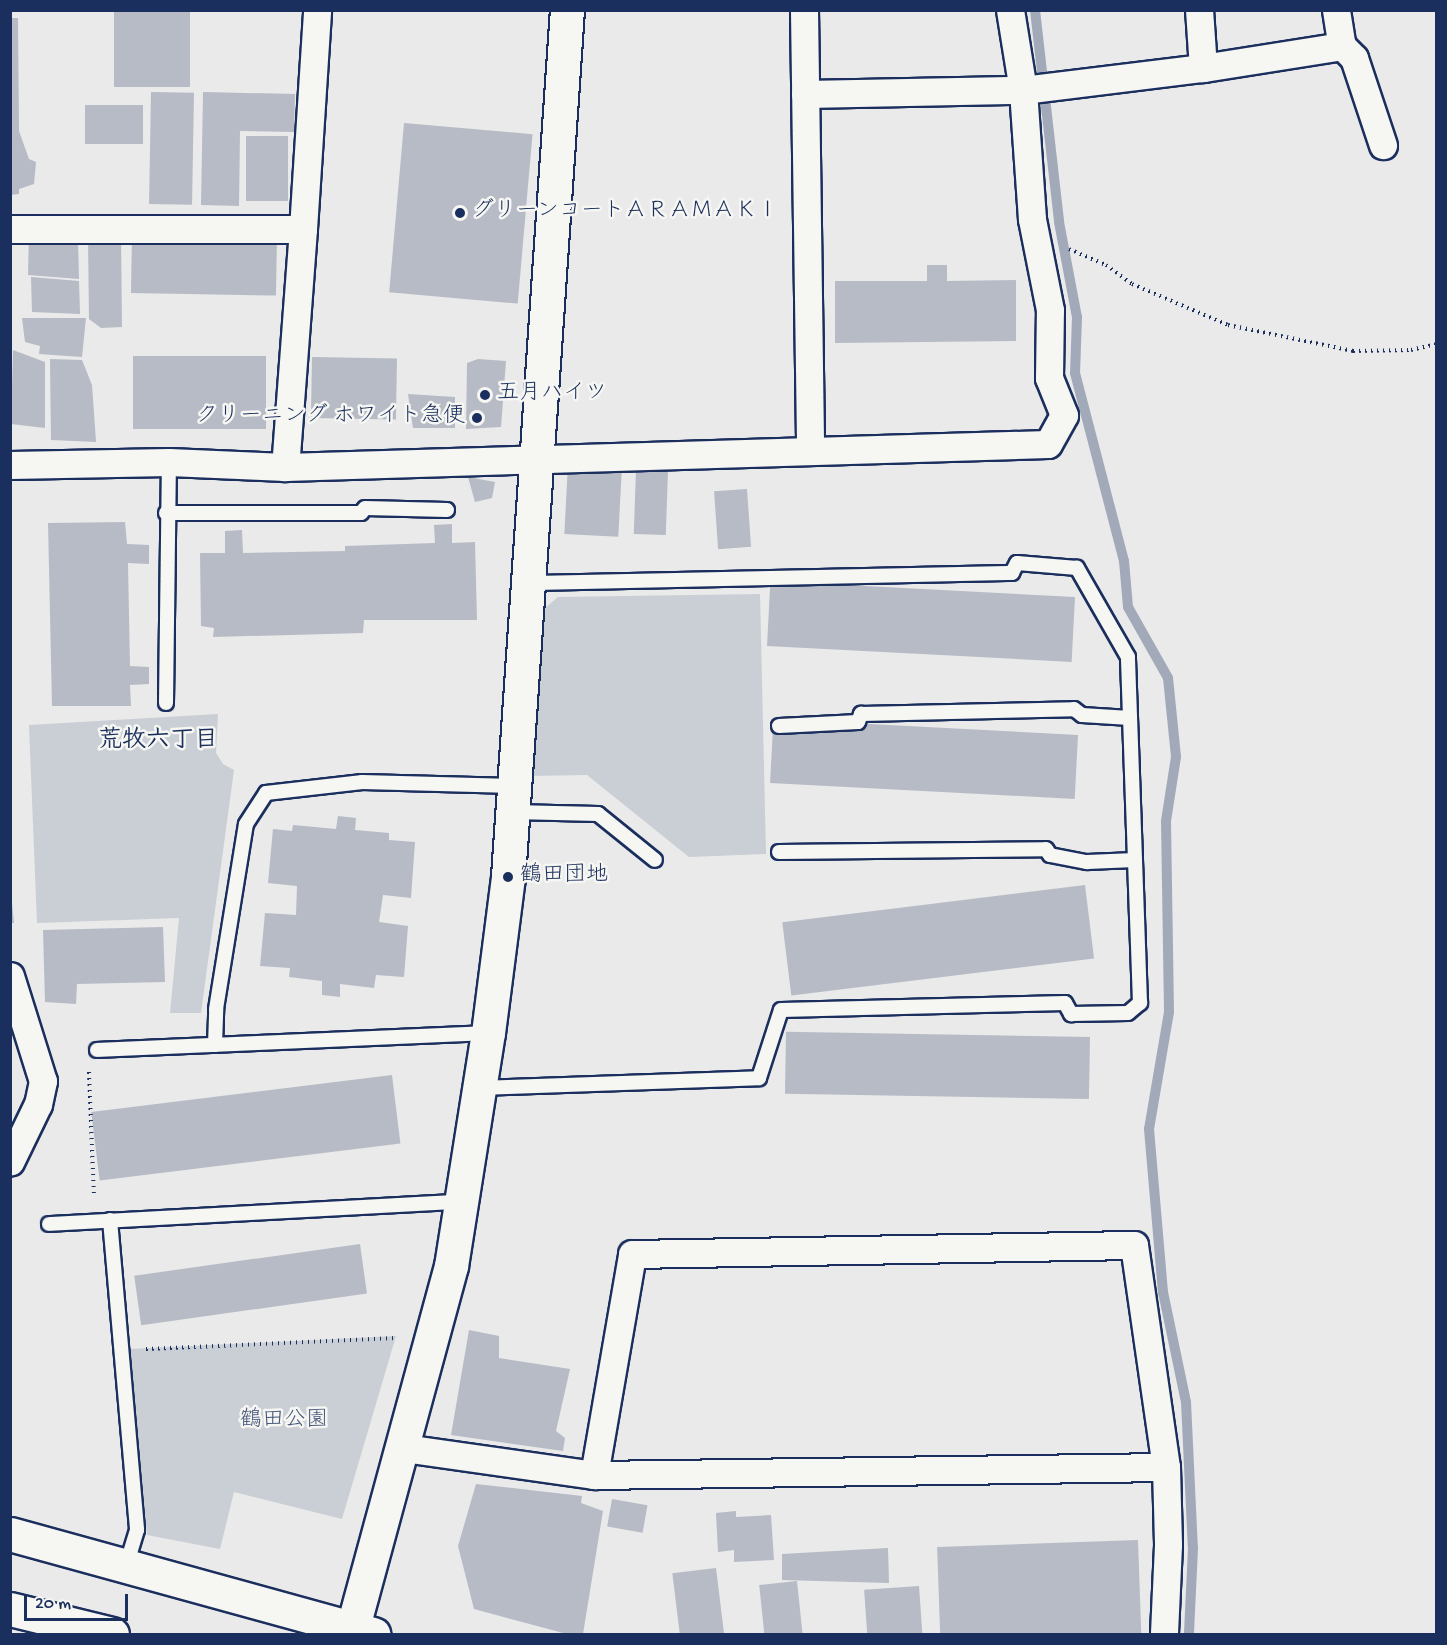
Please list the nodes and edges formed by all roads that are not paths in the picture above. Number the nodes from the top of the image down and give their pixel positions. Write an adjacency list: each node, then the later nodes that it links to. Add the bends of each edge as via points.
1 (316, 10): 13 (street)
2 (567, 10): 15 (main road)
3 (804, 10): 10 (street)
4 (1010, 10): 9 (street)
5 (1199, 10): 8 (street)
6 (1336, 10): 7 (street)
7 (1342, 46): 8 (street); 11 (street, via 1354,58)
8 (1203, 68): 9 (street)
9 (1023, 90): 10 (street); 14 (street, via 1039,253 1050,310 1049,378 1064,415 1048,444)
10 (805, 94): 14 (street)
11 (1383, 145)
12 (10, 229): 13 (street)
13 (303, 229): 18 (street)
14 (810, 449): 15 (street)
15 (536, 458): 18 (street); 21 (main road)
16 (169, 462): 17 (street); 18 (street); 20 (lane)
17 (10, 465)
18 (285, 467)
19 (447, 510): 20 (lane)
20 (166, 513): 22 (lane)
21 (528, 583): 23 (lane, via 1012,573 1017,563 1077,568 1128,657); 25 (main road)
22 (166, 703)
23 (1130, 718): 24 (lane, via 1082,715 1074,710 861,714 858,722); 28 (lane)
24 (779, 726)
25 (513, 799): 27 (lane, via 598,814); 30 (main road, via 508,878); 31 (lane, via 362,782 266,793 246,824 216,1010)
26 (779, 852): 28 (lane, via 1046,849 1050,855 1087,862)
27 (655, 860)
28 (1135, 860): 33 (lane, via 1140,1003 1128,1013 1071,1014 1065,1003 781,1010 759,1078)
29 (10, 976): 34 (street, via 43,1081 38,1104)
30 (488, 1033): 31 (lane); 33 (main road)
31 (215, 1045): 32 (lane)
32 (97, 1050)
33 (479, 1088): 35 (main road)
34 (10, 1162)
35 (460, 1202): 36 (lane); 38 (main road, via 451,1266)
36 (110, 1220): 37 (lane); 42 (lane, via 137,1530)
37 (49, 1224)
38 (404, 1448): 40 (street); 44 (main road)
39 (1166, 1467): 40 (street); 40 (street, via 1134,1245 632,1254); 46 (street)
40 (594, 1474)
41 (10, 1534): 42 (main road)
42 (126, 1566): 44 (main road)
43 (10, 1610): 45 (main road)
44 (359, 1633)
45 (112, 1635)
46 (1164, 1635)

